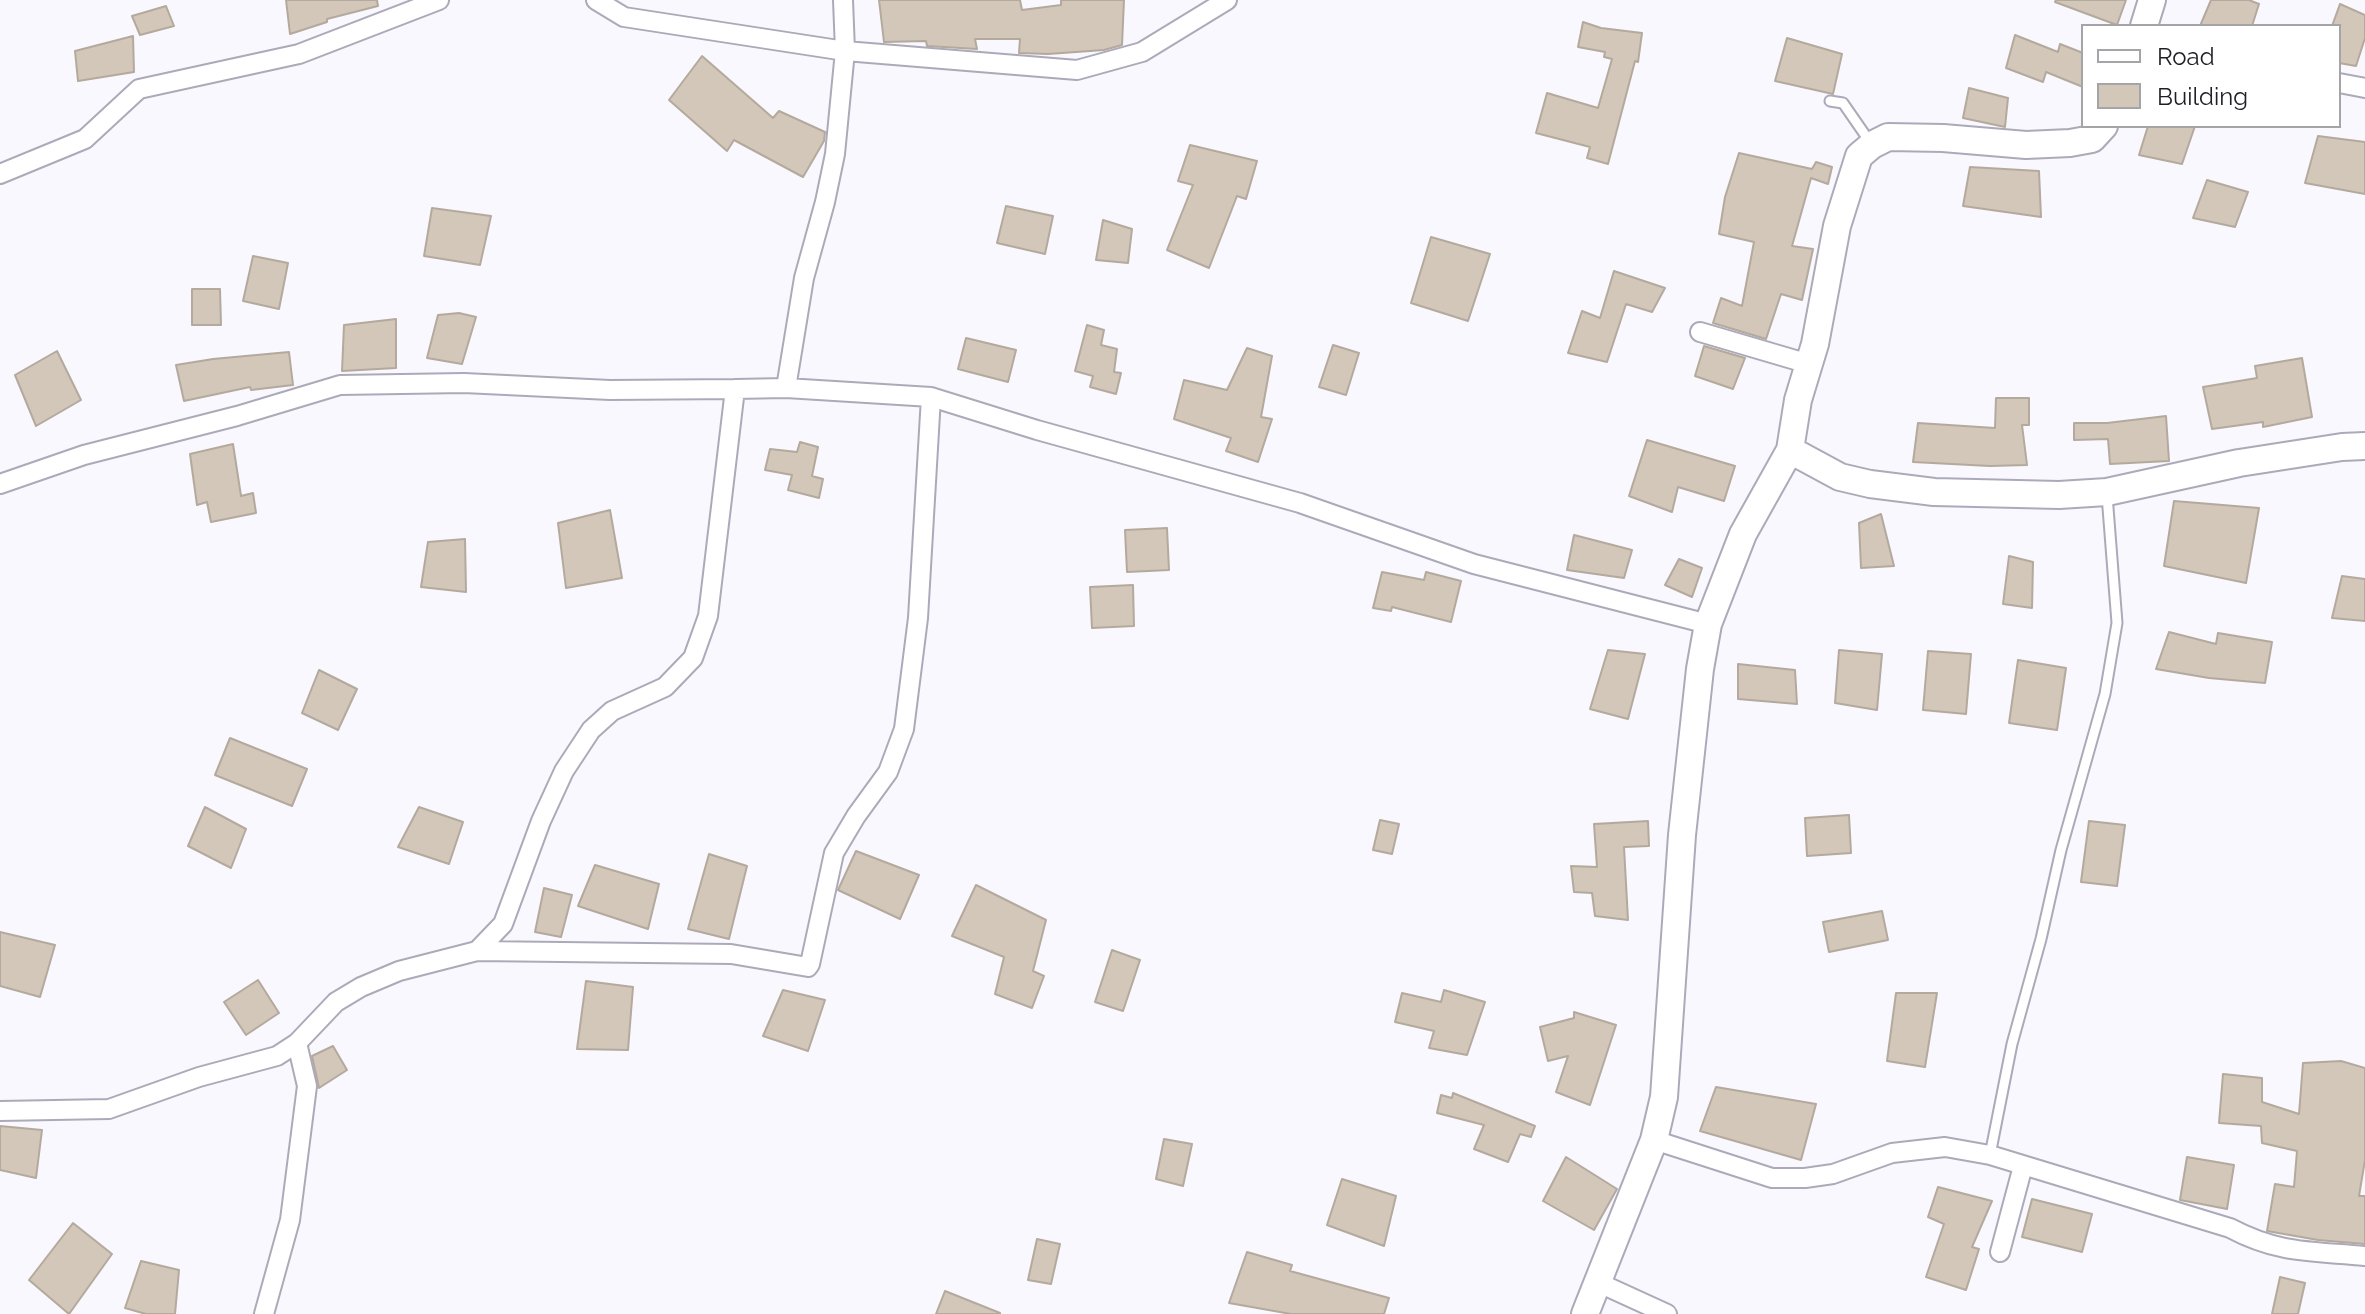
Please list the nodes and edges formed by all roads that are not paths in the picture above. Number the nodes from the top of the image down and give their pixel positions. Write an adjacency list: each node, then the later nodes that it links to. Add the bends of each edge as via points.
1 (439, 0): 13 (street, via 299,54 139,89 85,139)
2 (596, 0): 7 (street, via 624,17)
3 (843, 0): 7 (street)
4 (1227, 0): 7 (street, via 1142,52 1077,70)
5 (2152, 0): 6 (street)
6 (2145, 24)
7 (845, 51): 16 (street, via 835,154 804,278)
8 (2341, 83): 9 (street)
9 (2365, 88)
10 (1830, 101): 12 (lane, via 1843,103)
11 (2102, 128): 12 (street, via 2092,139 2070,143 1888,137)
12 (1872, 145): 15 (street, via 1859,156 1851,175)
13 (0, 174)
14 (1700, 332): 15 (street)
15 (1809, 364): 20 (street)
16 (786, 388): 17 (street); 18 (street)
17 (735, 389): 21 (street, via 340,385 84,455); 24 (street, via 708,616 693,658 665,687 612,711 591,730 541,821 503,924)
18 (931, 397): 23 (street, via 1300,503 1474,564); 24 (street, via 918,618 904,729 888,772 834,853 808,967 731,954)
19 (2365, 446): 22 (street, via 2239,463)
20 (1790, 450): 22 (street, via 1840,477 1896,487 1965,493); 23 (street, via 1743,534)
21 (0, 484)
22 (2107, 492): 28 (lane, via 2117,623 2105,694 2012,1044)
23 (1708, 624): 27 (street, via 1682,835 1664,1097)
24 (477, 951): 25 (street, via 399,971 361,987 336,1002)
25 (297, 1043): 26 (street, via 277,1056 109,1109); 33 (street, via 307,1086 290,1220)
26 (0, 1111)
27 (1654, 1140): 28 (street, via 1772,1178 1833,1174 1892,1153 1945,1147); 32 (street)
28 (1990, 1155): 29 (street)
29 (2023, 1166): 30 (street); 31 (street, via 2230,1228 2277,1248)
30 (2000, 1252)
31 (2365, 1256)
32 (1597, 1282): 34 (street); 35 (street)
33 (264, 1314)
34 (1585, 1314)
35 (1667, 1314)

